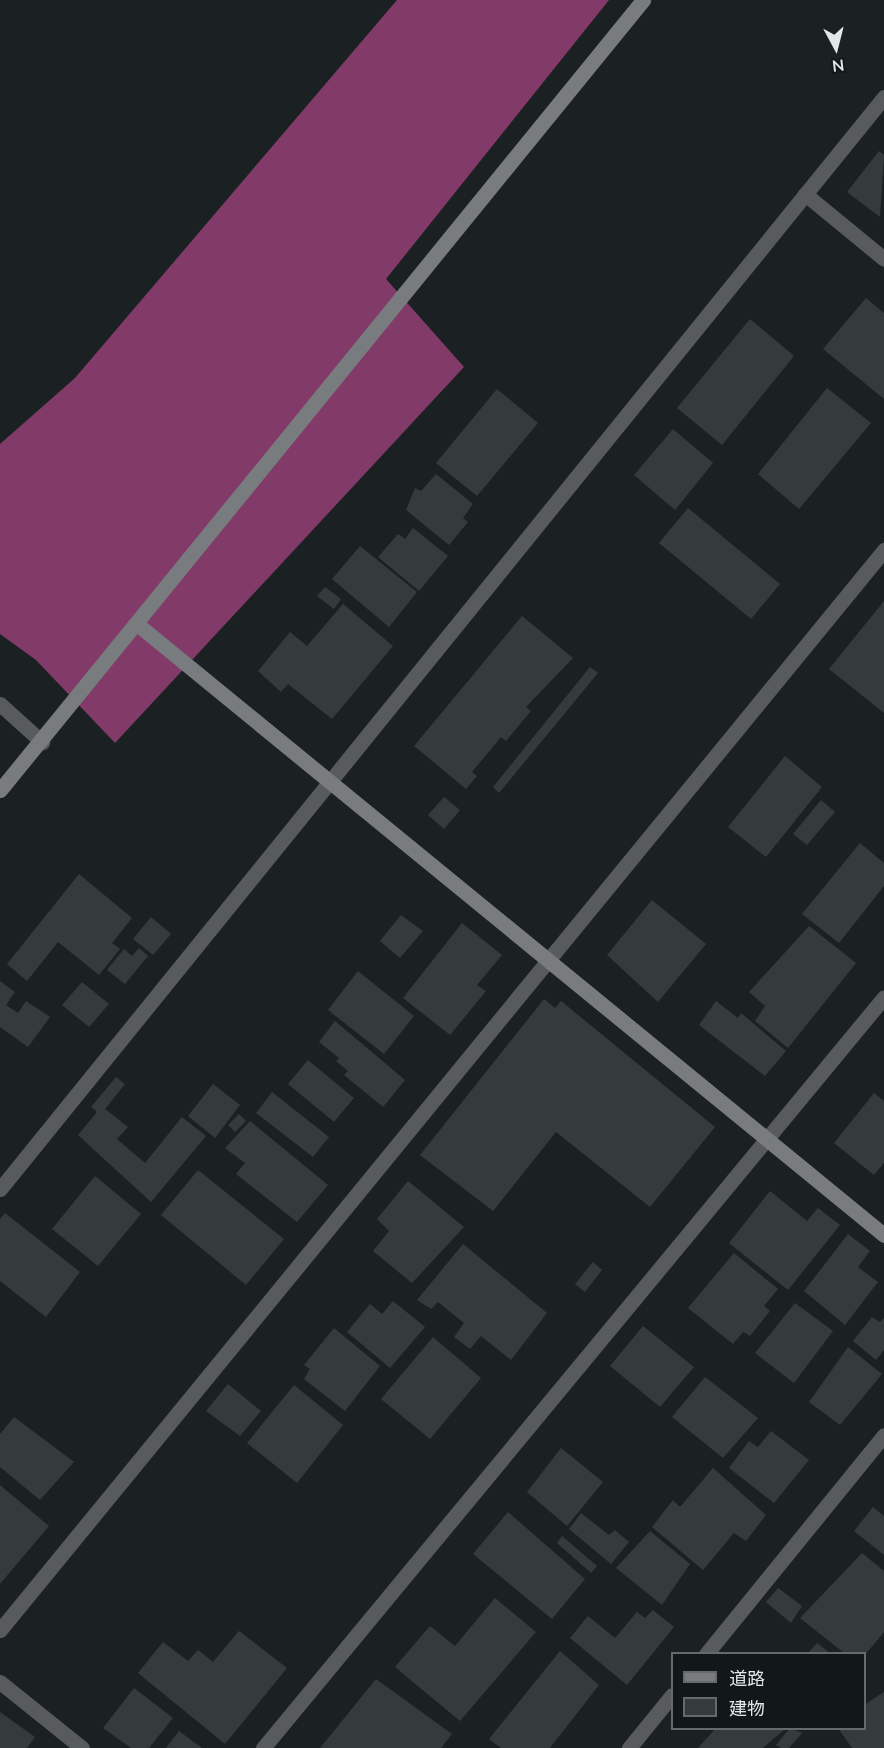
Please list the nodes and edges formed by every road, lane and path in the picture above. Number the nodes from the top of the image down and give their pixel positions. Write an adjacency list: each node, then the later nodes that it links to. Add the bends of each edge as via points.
1 (643, 0): 6 (street)
2 (884, 97): 3 (street)
3 (805, 194): 4 (street); 9 (street)
4 (884, 259)
5 (884, 550): 11 (street)
6 (136, 624): 8 (street); 9 (street)
7 (0, 704): 8 (street)
8 (42, 742): 10 (street)
9 (331, 782): 11 (street); 14 (street)
10 (0, 790)
11 (547, 960): 13 (street); 17 (street)
12 (884, 997): 13 (street)
13 (768, 1140): 15 (street); 22 (street)
14 (0, 1189)
15 (884, 1235)
16 (884, 1435): 18 (street)
17 (0, 1630)
18 (707, 1652)
19 (0, 1682): 21 (street)
20 (671, 1696): 23 (street)
21 (82, 1748)
22 (263, 1748)
23 (629, 1748)

